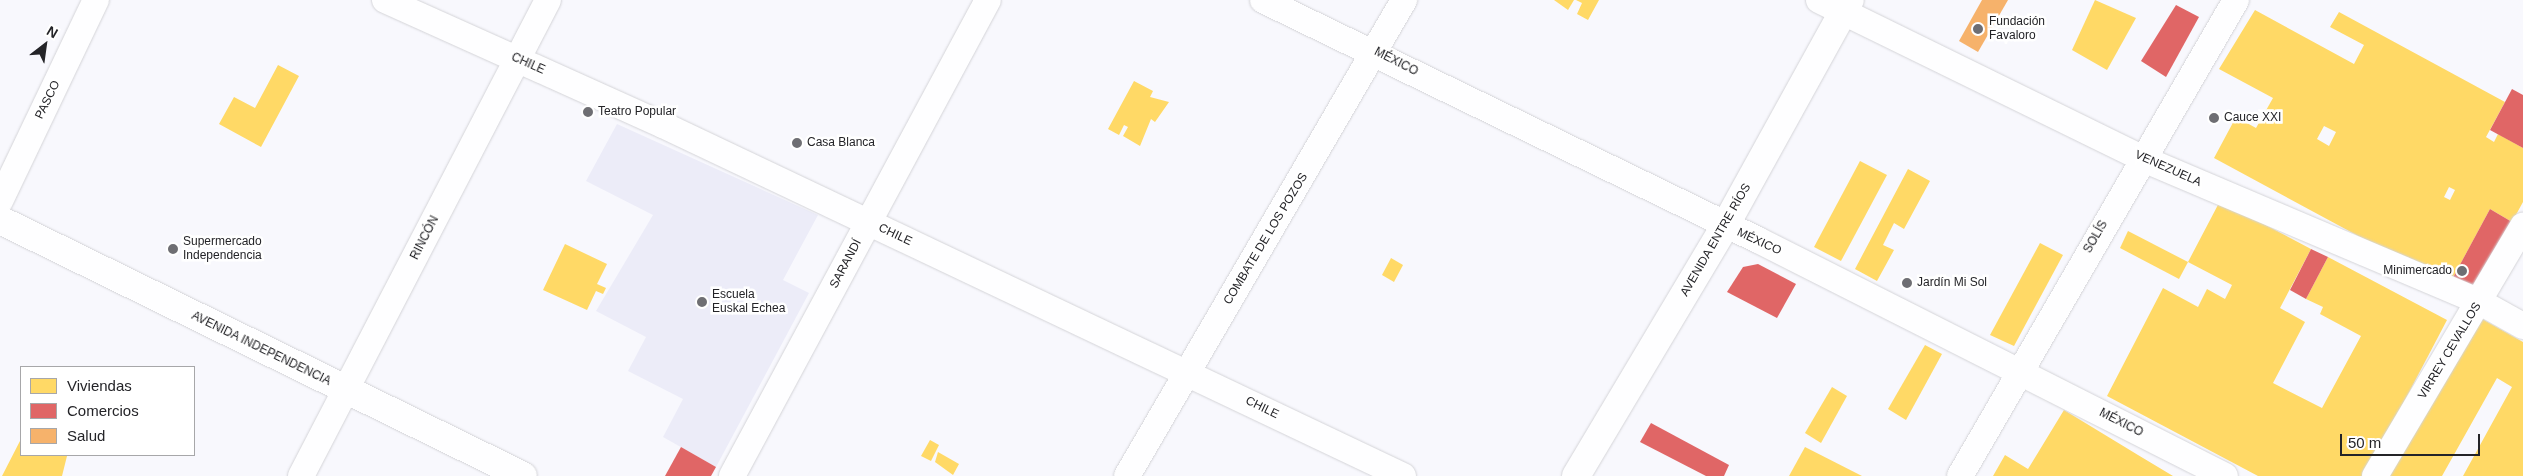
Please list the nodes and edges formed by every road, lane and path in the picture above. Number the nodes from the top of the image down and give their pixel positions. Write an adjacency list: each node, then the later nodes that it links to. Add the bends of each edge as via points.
1 (96, 0): 13 (street, PASCO)
2 (385, 0): 11 (street, CHILE)
3 (548, 0): 11 (street, RINCÓN)
4 (988, 0): 15 (street, SARANDÍ)
5 (1263, 0): 10 (street, MÉXICO)
6 (1404, 0): 10 (street, COMBATE DE LOS POZOS)
7 (1819, 0): 9 (street, VENEZUELA)
8 (2236, 0): 12 (street, SOLÍS)
9 (1847, 6): 12 (street, VENEZUELA); 16 (main road, AVENIDA ENTRE RÍOS)
10 (1375, 52): 16 (street, MÉXICO); 20 (street, COMBATE DE LOS POZOS)
11 (517, 58): 15 (street, CHILE); 22 (street, RINCÓN)
12 (2141, 158): 18 (street, VENEZUELA); 21 (street, SOLÍS)
13 (0, 201)
14 (0, 220): 22 (main road, AVENIDA INDEPENDENCIA)
15 (868, 222): 20 (street, CHILE); 25 (street, SARANDÍ)
16 (1725, 226): 21 (street, MÉXICO); 28 (main road, AVENIDA ENTRE RÍOS)
17 (2523, 226): 18 (street, VIRREY CEVALLOS)
18 (2480, 302): 19 (street, VENEZUELA); 31 (street, VIRREY CEVALLOS)
19 (2523, 326)
20 (1185, 371): 26 (street, COMBATE DE LOS POZOS); 27 (street, CHILE)
21 (2018, 371): 29 (street, SOLÍS); 30 (street, MÉXICO)
22 (346, 391): 23 (street, RINCÓN); 24 (main road, AVENIDA INDEPENDENCIA)
23 (301, 476)
24 (524, 476)
25 (732, 476)
26 (1127, 476)
27 (1403, 476)
28 (1576, 476)
29 (1960, 476)
30 (2225, 476)
31 (2375, 476)

